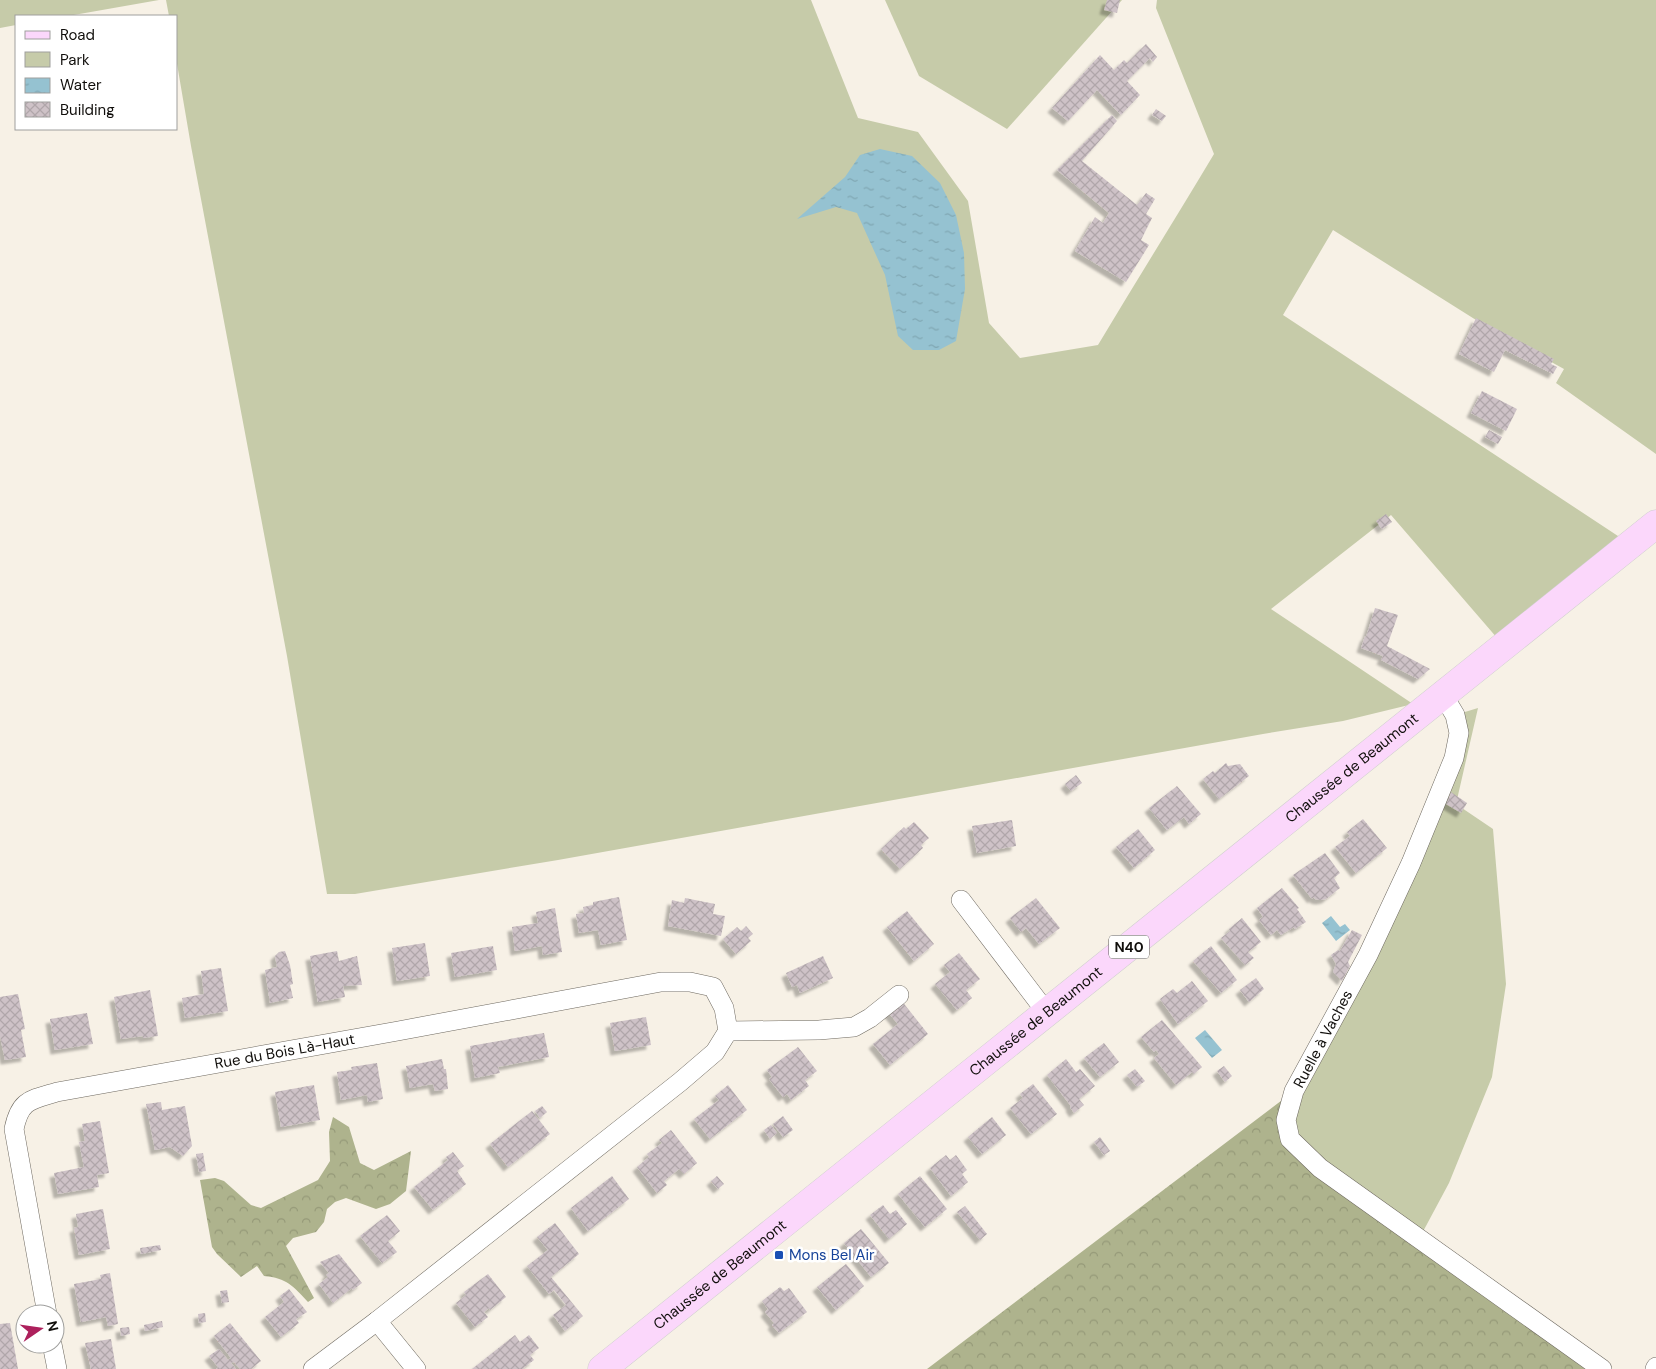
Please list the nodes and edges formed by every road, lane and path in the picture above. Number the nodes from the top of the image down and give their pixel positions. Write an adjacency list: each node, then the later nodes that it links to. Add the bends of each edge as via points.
1 (1656, 524): 2 (main road, Chaussée de Beaumont / N40)
2 (1443, 695): 5 (main road, Chaussée de Beaumont / N40); 14 (street, Ruelle à Vaches, via 1455,715 1459,733 1454,758 1411,863 1368,955 1294,1092 1286,1120 1290,1140 1320,1168)
3 (961, 900): 5 (street)
4 (899, 995): 6 (street, via 854,1027)
5 (1047, 1013): 13 (main road, Chaussée de Beaumont / N40)
6 (728, 1030): 7 (street, Rue du Bois Là-Haut, via 724,1008 713,987 690,982 660,982 35,1098 17,1114 14,1129); 8 (street, via 715,1052 680,1082)
7 (45, 1304)
8 (378, 1321): 11 (street); 12 (street)
9 (54, 1354): 10 (street)
10 (57, 1369)
11 (313, 1369)
12 (416, 1369)
13 (602, 1369)
14 (1602, 1369)

